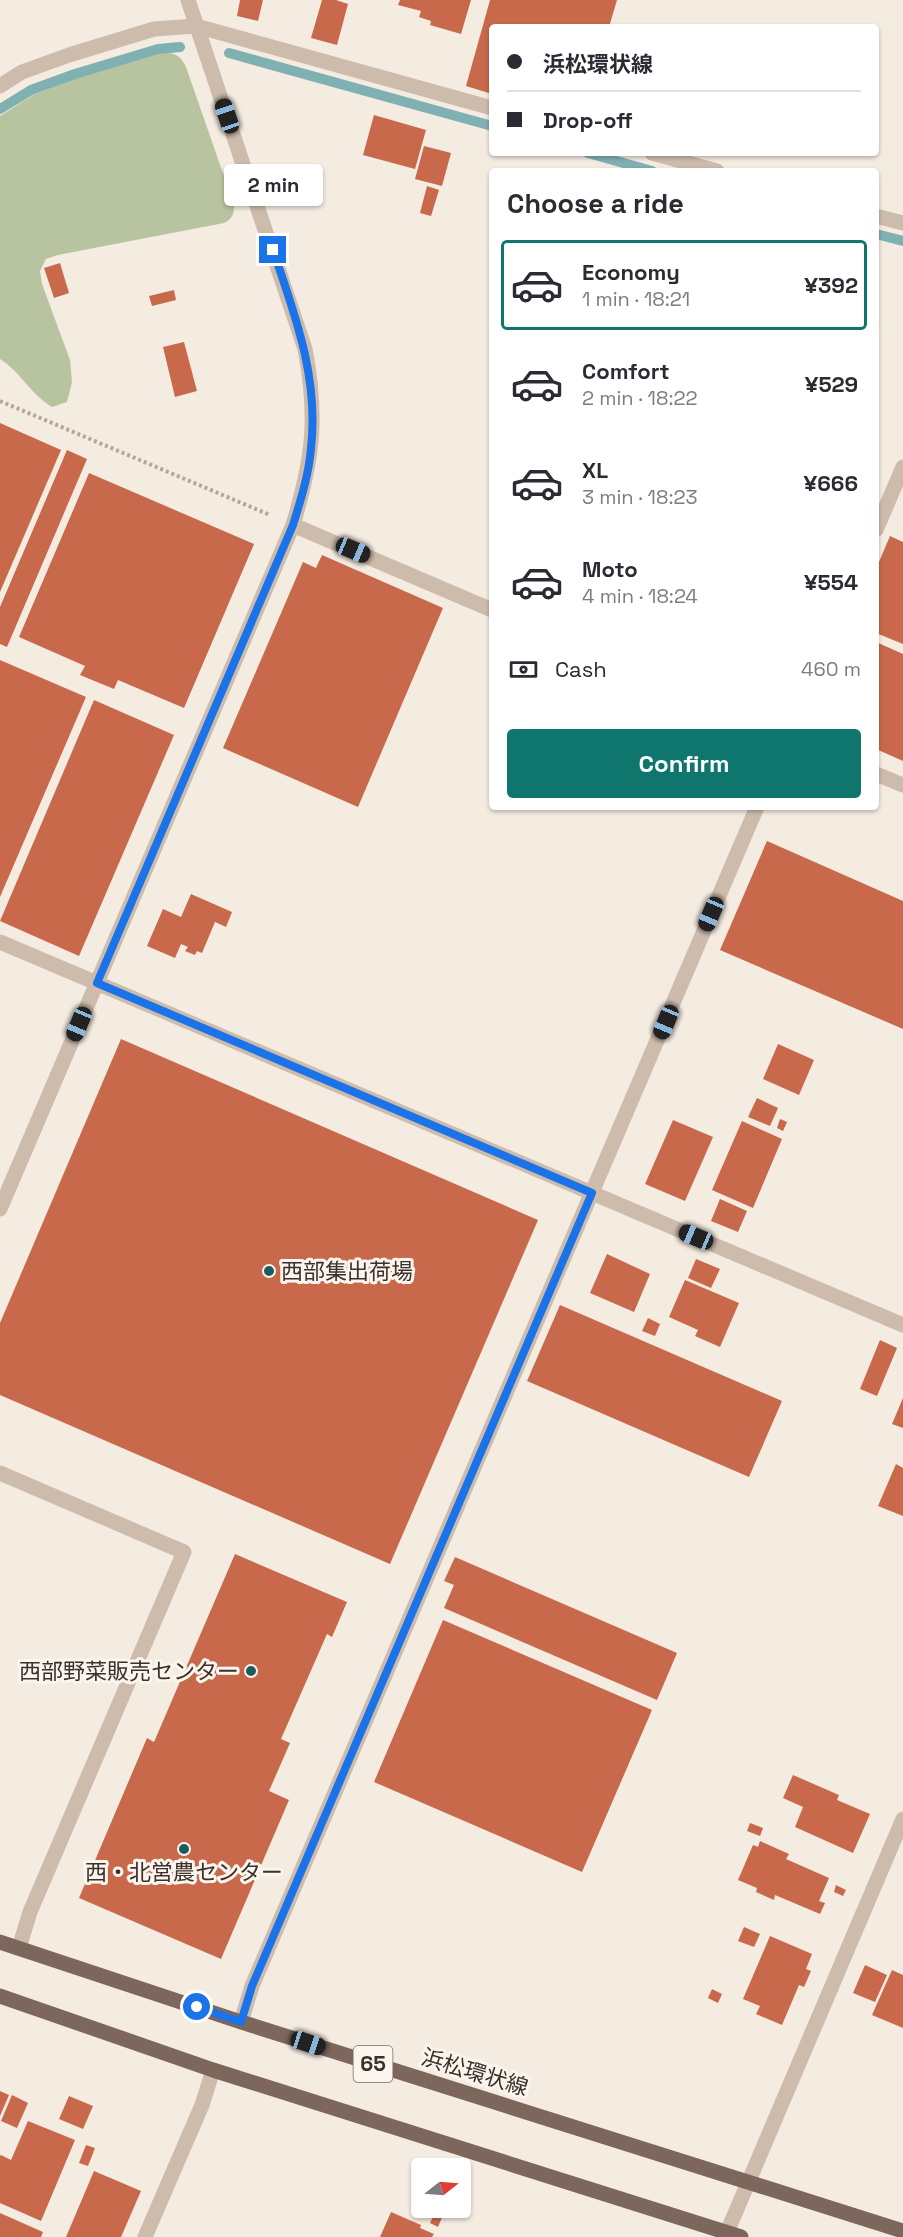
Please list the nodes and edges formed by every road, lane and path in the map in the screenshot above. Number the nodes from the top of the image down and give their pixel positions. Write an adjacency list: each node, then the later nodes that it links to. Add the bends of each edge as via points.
1 (188, 0): 2 (street)
2 (196, 26): 3 (street, via 154,29 69,55 22,72); 4 (street); 12 (street, via 305,349 312,393 311,448)
3 (0, 86)
4 (489, 107)
5 (663, 156): 6 (street)
6 (706, 168)
7 (879, 217): 8 (street)
8 (903, 223)
9 (0, 401): 12 (path)
10 (903, 467): 11 (street)
11 (879, 523)
12 (293, 525): 13 (street); 18 (street)
13 (489, 609)
14 (879, 775): 15 (street)
15 (903, 785)
16 (756, 810): 19 (street)
17 (0, 942): 18 (street)
18 (97, 983): 19 (street); 20 (street)
19 (592, 1193): 21 (street); 27 (street, via 252,1986)
20 (0, 1209)
21 (903, 1326)
22 (0, 1473): 25 (street, via 184,1552 30,1912)
23 (903, 1819): 29 (street)
24 (0, 1942): 25 (main road, 浜松環状線 / 65)
25 (19, 1948): 27 (main road, 浜松環状線 / 65)
26 (0, 1996): 28 (main road, 65)
27 (241, 2022): 29 (main road, 浜松環状線 / 65)
28 (213, 2070): 31 (main road, 65); 32 (street, via 202,2105)
29 (748, 2182): 30 (main road, 浜松環状線 / 65); 31 (street)
30 (903, 2231)
31 (731, 2236)
32 (145, 2237)

